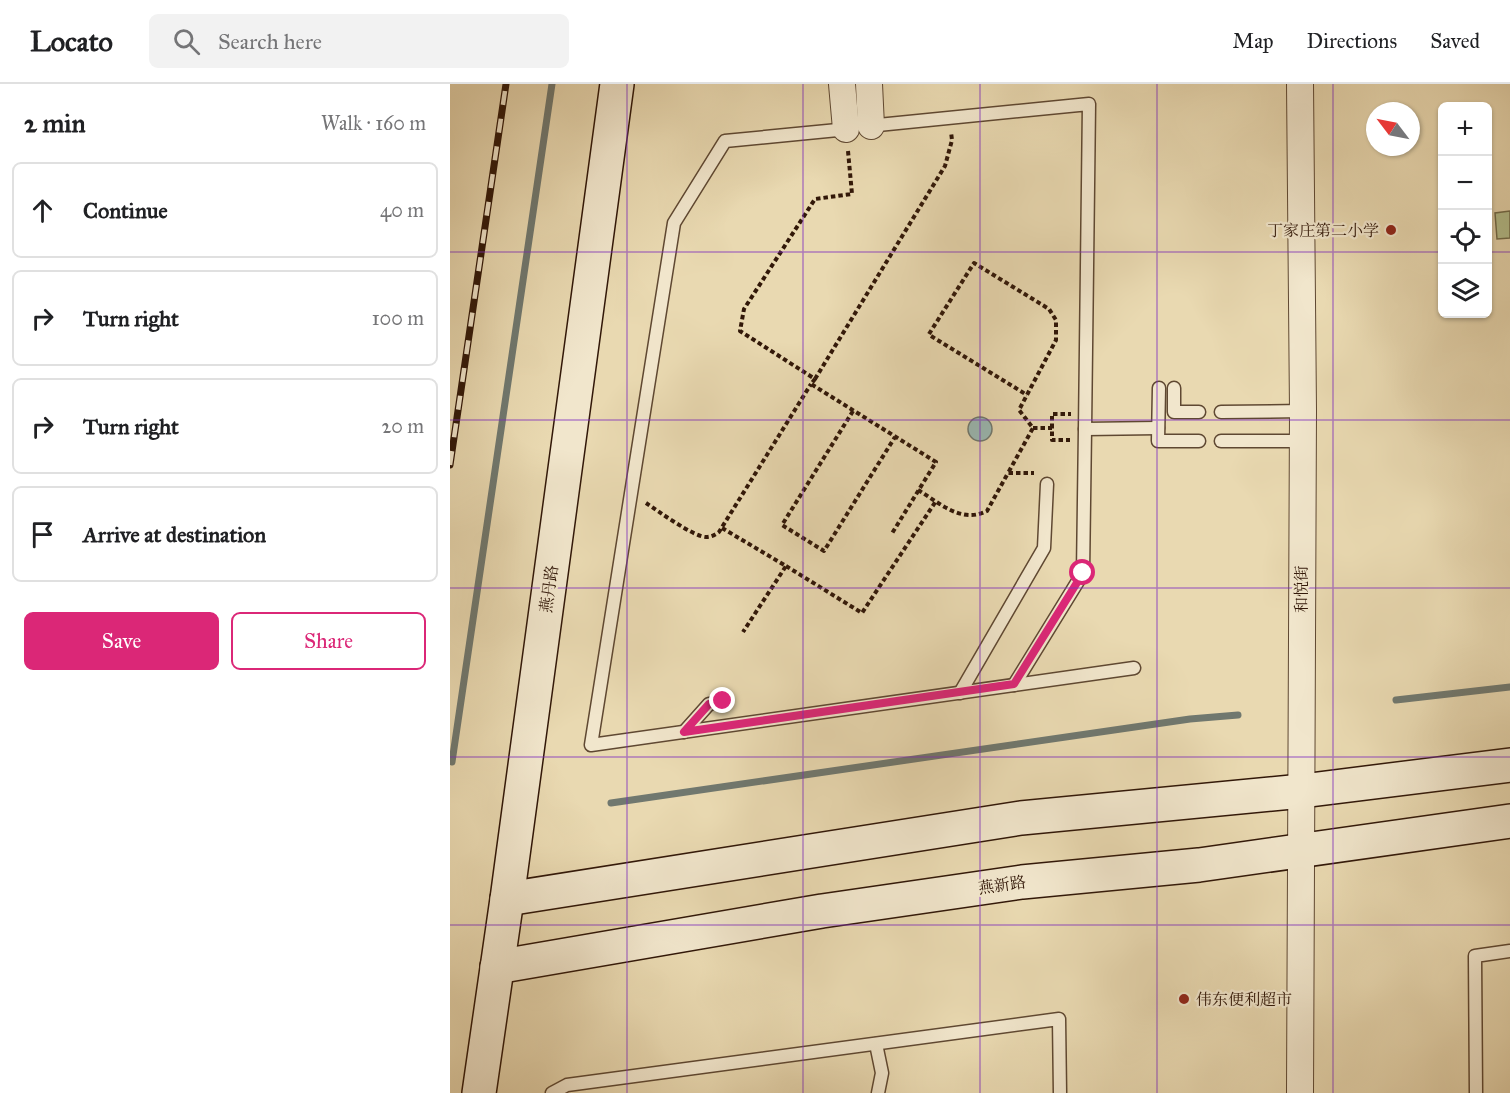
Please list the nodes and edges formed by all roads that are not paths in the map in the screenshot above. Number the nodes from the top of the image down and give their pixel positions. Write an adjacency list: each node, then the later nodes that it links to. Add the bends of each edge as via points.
1 (617, 84): 27 (street, 燕丹路)
2 (842, 84): 6 (street)
3 (868, 84): 5 (street)
4 (1300, 84): 9 (street, 和悦街)
5 (871, 126): 6 (lane); 13 (lane, via 1089,104)
6 (846, 129): 22 (lane, via 725,141 674,223 591,745)
7 (1159, 388): 12 (lane)
8 (1174, 388): 10 (lane, via 1174,412)
9 (1303, 411): 11 (lane); 16 (street, 和悦街)
10 (1198, 412)
11 (1221, 412)
12 (1158, 428): 13 (lane); 14 (lane, via 1158,441)
13 (1085, 434): 19 (lane, via 1083,573)
14 (1199, 441)
15 (1221, 441): 16 (lane)
16 (1302, 441): 24 (street, 和悦街)
17 (1044, 478): 20 (lane, via 1044,548)
18 (1134, 668): 19 (lane)
19 (1014, 684): 20 (lane)
20 (960, 693): 22 (lane)
21 (723, 701): 22 (lane, via 709,704)
22 (684, 732)
23 (1510, 765): 24 (street)
24 (1302, 791): 26 (street, 和悦街); 27 (street, via 1021,818)
25 (1510, 820): 26 (street, 燕新路)
26 (1300, 850): 29 (street, 燕新路, via 1199,865 1022,882 822,911); 35 (street, 和悦街)
27 (507, 899): 29 (street, 燕丹路)
28 (1510, 951): 36 (lane, via 1475,956)
29 (497, 967): 31 (street, 燕丹路)
30 (876, 1044): 32 (lane, via 567,1085); 33 (lane, via 882,1073); 34 (lane, via 1059,1019)
31 (478, 1093)
32 (552, 1093)
33 (878, 1093)
34 (1060, 1093)
35 (1300, 1093)
36 (1476, 1093)

